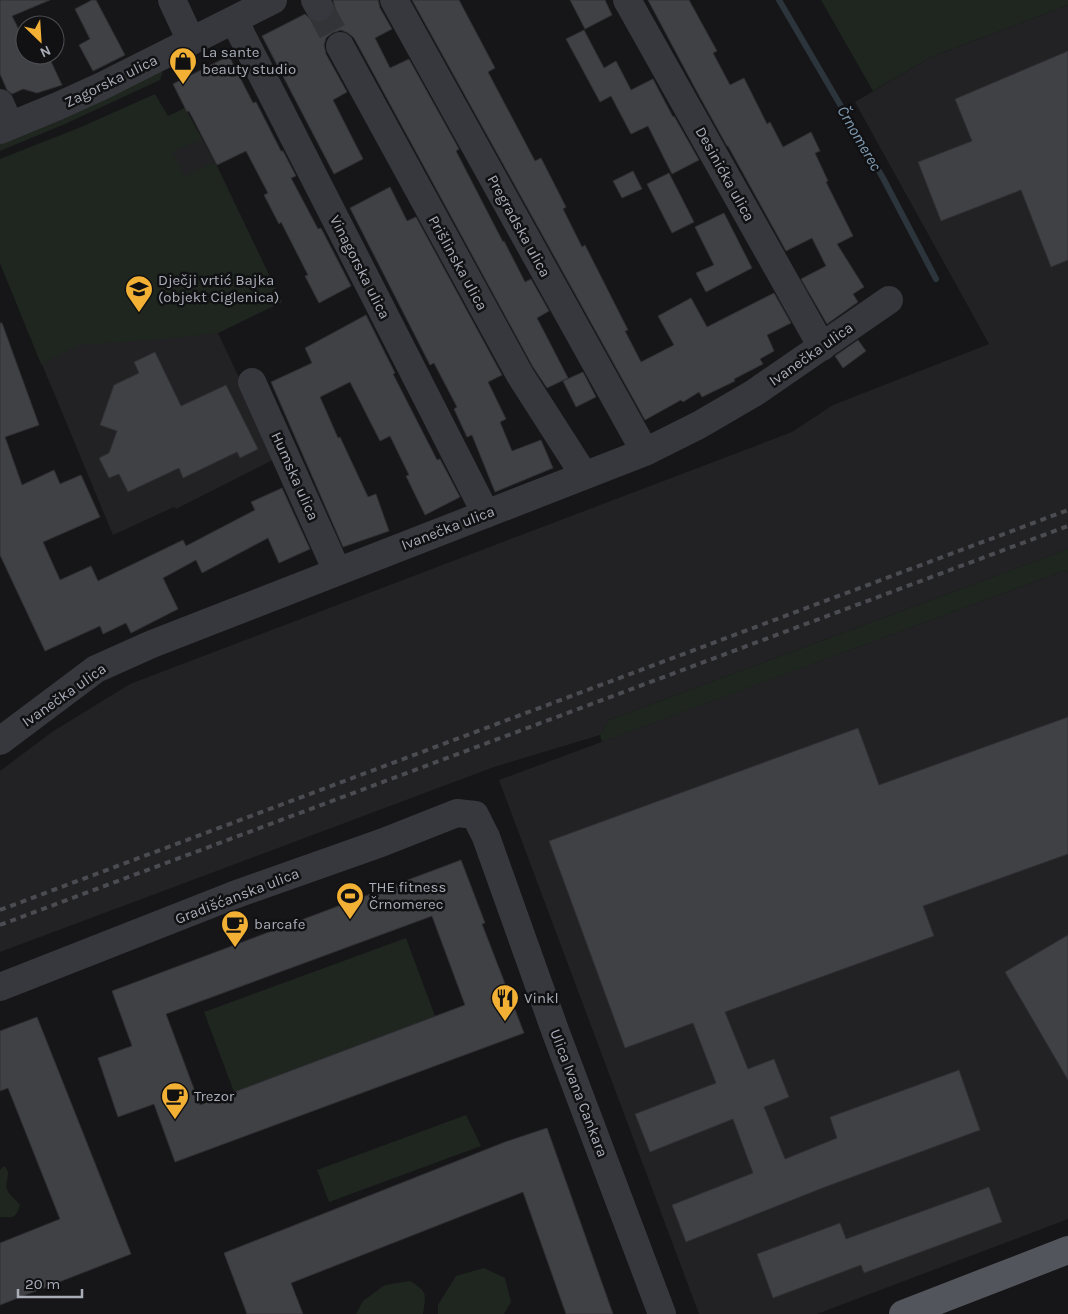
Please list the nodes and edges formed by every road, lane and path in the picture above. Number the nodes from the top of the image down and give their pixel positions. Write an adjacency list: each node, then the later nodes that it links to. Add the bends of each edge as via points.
1 (172, 0): 6 (street)
2 (273, 0): 5 (street, Zagorska ulica)
3 (394, 0): 12 (street, Pregradska ulica)
4 (627, 0): 10 (street, Desinićka ulica)
5 (234, 20): 6 (street, Zagorska ulica); 14 (street, Vinagorska ulica)
6 (191, 42): 8 (street, Zagorska ulica, via 86,94)
7 (340, 46): 13 (street, Prišlinska ulica, via 520,375)
8 (3, 120)
9 (889, 300): 10 (street, Ivanečka ulica)
10 (822, 347): 12 (street, Ivanečka ulica, via 754,393)
11 (252, 382): 15 (street, Humska ulica)
12 (645, 452): 13 (street, Ivanečka ulica)
13 (584, 475): 14 (street, Ivanečka ulica)
14 (486, 514): 15 (street, Ivanečka ulica)
15 (338, 571): 16 (street, Ivanečka ulica, via 96,669)
16 (0, 741)
17 (475, 816): 18 (street, Gradišćanska ulica, via 457,813 234,895); 20 (street, Ulica Ivana Cankara, via 486,837)
18 (0, 987)
19 (1068, 1250): 21 (main road)
20 (662, 1314)
21 (902, 1314)

